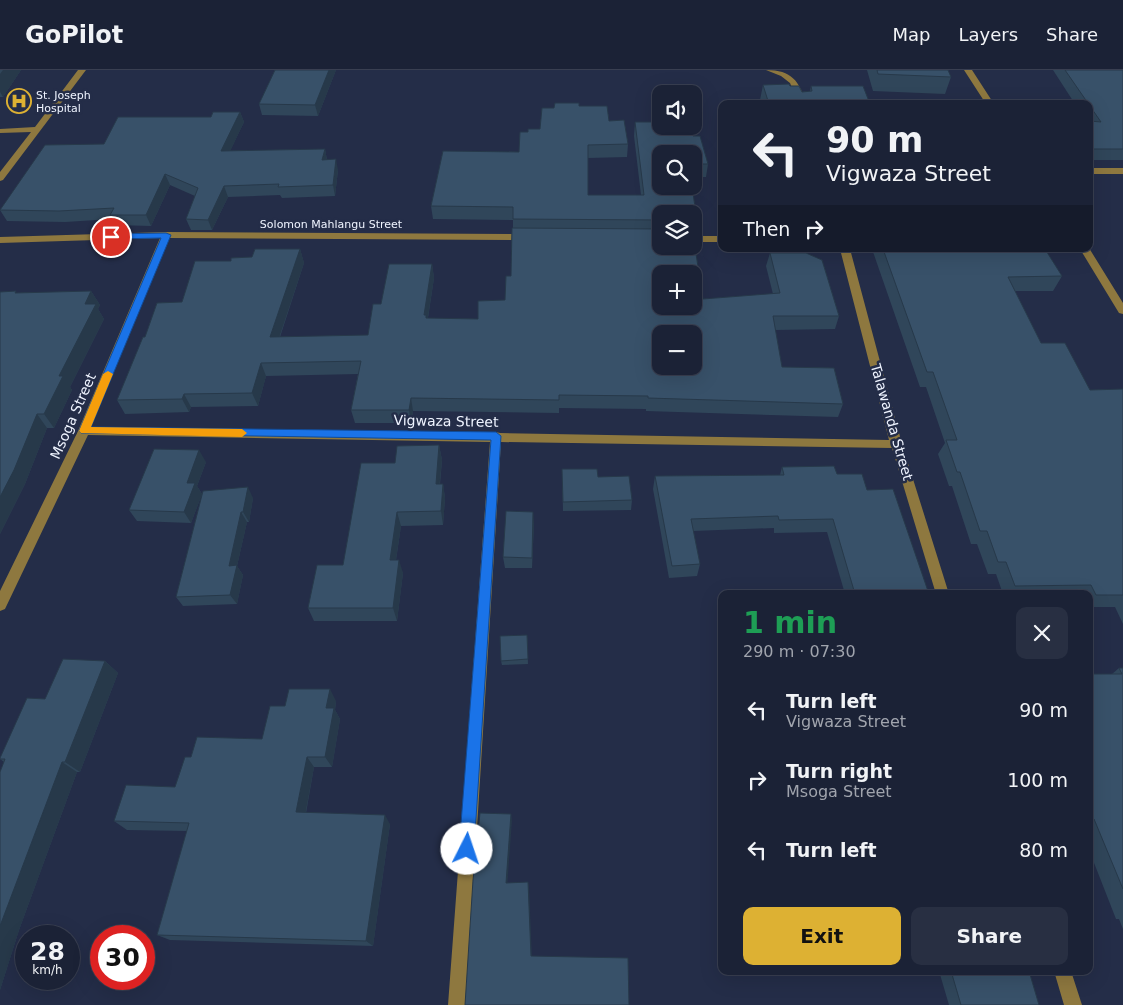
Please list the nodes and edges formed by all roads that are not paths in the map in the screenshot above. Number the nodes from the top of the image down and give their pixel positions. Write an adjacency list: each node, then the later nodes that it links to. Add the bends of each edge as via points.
1 (82, 70): 6 (street)
2 (770, 70): 4 (street, via 790,78)
3 (968, 70): 5 (street)
4 (802, 100)
5 (987, 100)
6 (37, 129): 7 (street); 10 (street)
7 (0, 130)
8 (1093, 170): 9 (street)
9 (1123, 171)
10 (0, 178)
11 (166, 235): 12 (street, Solomon Mahlangu Street); 15 (street, Solomon Mahlangu Street); 19 (street, Msoga Street)
12 (536, 237)
13 (702, 239): 14 (street)
14 (718, 239)
15 (0, 240)
16 (846, 252): 21 (street, Talawanda Street)
17 (1087, 252): 18 (street)
18 (1123, 312)
19 (84, 431): 20 (street, Vigwaza Street); 23 (street, Msoga Street)
20 (496, 436): 21 (street, Vigwaza Street); 25 (street)
21 (896, 444): 22 (street, Talawanda Street)
22 (942, 590)
23 (0, 605)
24 (1063, 975): 26 (street)
25 (456, 1005)
26 (1073, 1005)

